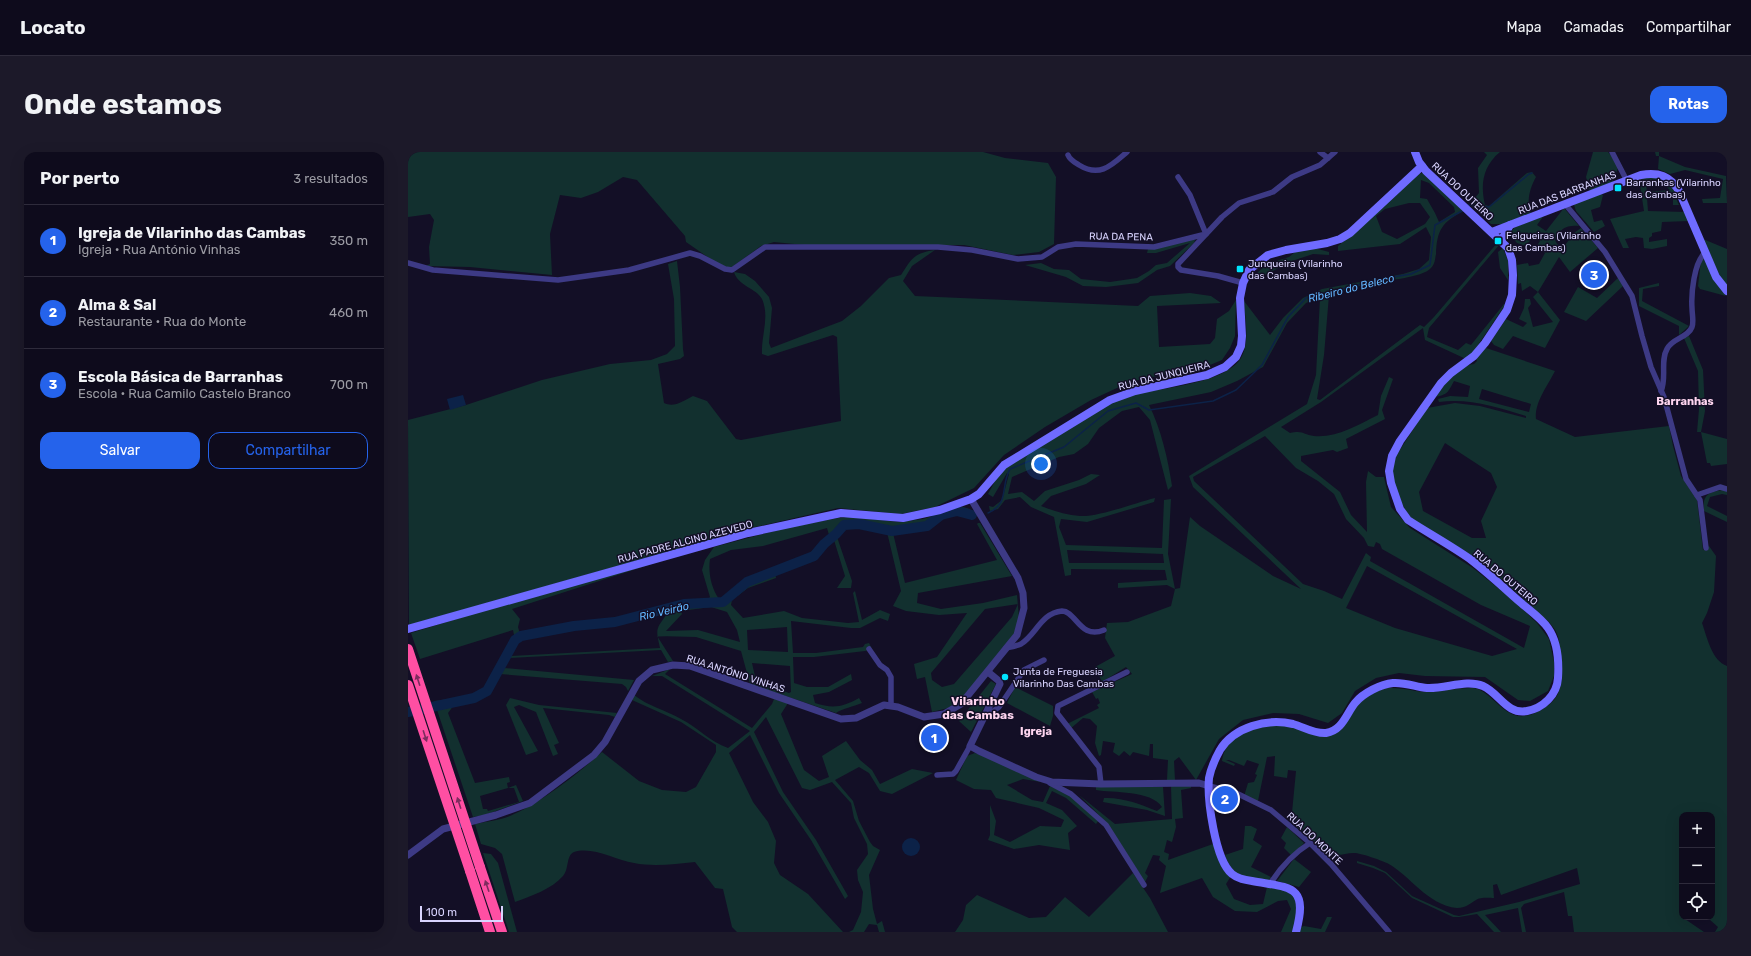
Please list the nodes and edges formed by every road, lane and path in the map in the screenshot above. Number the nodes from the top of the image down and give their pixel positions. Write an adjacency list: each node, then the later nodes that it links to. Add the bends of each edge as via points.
1 (1127, 152): 6 (street, via 1109,167 1092,171 1076,163)
2 (1320, 152): 7 (street)
3 (1335, 152): 7 (street)
4 (1415, 152): 8 (main road)
5 (1612, 152): 10 (street)
6 (1068, 155)
7 (1328, 158): 14 (street, via 1292,177 1273,192 1239,203)
8 (1422, 166): 13 (main road, RUA DO OUTEIRO); 18 (main road, RUA DA JUNQUEIRA, via 1350,233 1327,243 1268,255 1249,270)
9 (1178, 177): 14 (street, via 1190,195)
10 (1627, 181): 11 (main road, RUA DAS BARRANHAS); 16 (main road, RUA DAS BARRANHAS, via 1652,173 1664,175 1673,182)
11 (1565, 204): 12 (main road, RUA DAS BARRANHAS); 20 (street, via 1606,252 1632,296 1651,367)
12 (1510, 225): 13 (main road, RUA DAS BARRANHAS); 15 (main road, RUA DAS BARRANHAS)
13 (1492, 232): 15 (main road, RUA DO OUTEIRO)
14 (1206, 234): 17 (street, RUA DA PENA, via 1154,247 1076,244 1058,247 1042,257 1018,259 972,250 938,247 765,247 732,270 690,254 629,270 558,280 433,270); 18 (street, via 1182,259 1178,267 1181,270)
15 (1501, 241): 40 (main road, RUA DO OUTEIRO, via 1508,248 1513,266 1513,288 1509,306 1480,350 1446,378 1433,394 1394,451 1390,477 1397,502 1408,520 1476,564 1548,627 1554,639 1558,661 1558,682 1553,694 1534,709 1521,711 1512,709 1488,688 1476,684 1429,688 1400,683 1385,685 1358,699 1343,723 1330,732 1320,733 1295,724 1276,722 1235,733 1214,762)
16 (1705, 253): 19 (main road, RUA DAS BARRANHAS, via 1716,277); 20 (street, via 1699,260 1692,293 1693,326 1667,348)
17 (408, 263)
18 (1243, 283): 23 (main road, RUA DA JUNQUEIRA, via 1240,298 1242,341 1239,352 1230,363 1207,375 1135,391 1110,400 1004,465)
19 (1727, 292)
20 (1661, 391): 22 (street, via 1686,479)
21 (1727, 489): 22 (street, via 1720,487)
22 (1697, 495): 24 (street, via 1700,500)
23 (971, 500): 25 (main road, RUA PADRE ALCINO AZEVEDO, via 903,518 841,513 748,533); 28 (street, RUA ANTÓNIO VINHAS, via 1018,578 1023,593 1022,620 1017,635)
24 (1706, 548)
25 (408, 629)
26 (1104, 630): 28 (street, via 1090,632 1069,613 1060,612 1044,619 1021,644)
27 (868, 648): 34 (street, via 891,677)
28 (1006, 648): 31 (street, RUA ANTÓNIO VINHAS)
29 (408, 649): 46 (highway, one-way to 29, bridge)
30 (1044, 660): 35 (street, via 1024,670 999,708 992,712)
31 (988, 672): 34 (street, RUA ANTÓNIO VINHAS, via 961,704 944,714 924,718 898,706); 35 (street, via 1000,684)
32 (1127, 672): 39 (street, via 1058,706 1057,709 1057,713 1072,734 1099,767)
33 (408, 685): 45 (highway, one-way to 45, bridge)
34 (891, 706): 42 (street, RUA ANTÓNIO VINHAS, via 884,705 856,718 842,719 690,666 673,664 652,670 639,681 605,742 594,755 530,803 443,829)
35 (988, 711): 36 (street)
36 (970, 746): 37 (street, via 953,774); 38 (street)
37 (936, 775)
38 (1044, 780): 39 (street); 44 (street, via 1071,794 1106,825)
39 (1102, 784): 40 (street, via 1199,783)
40 (1209, 786): 41 (street, RUA DO MONTE, via 1234,792 1271,810); 43 (main road, RUA DO OUTEIRO, via 1213,829 1229,871 1241,879)
41 (1310, 843): 43 (street, via 1287,863); 48 (street, RUA DO MONTE, via 1342,875)
42 (408, 855)
43 (1270, 884): 47 (main road, RUA DO OUTEIRO, via 1287,888 1298,896 1301,907)
44 (1144, 885)
45 (490, 932)
46 (502, 932)
47 (1296, 932)
48 (1389, 932)

